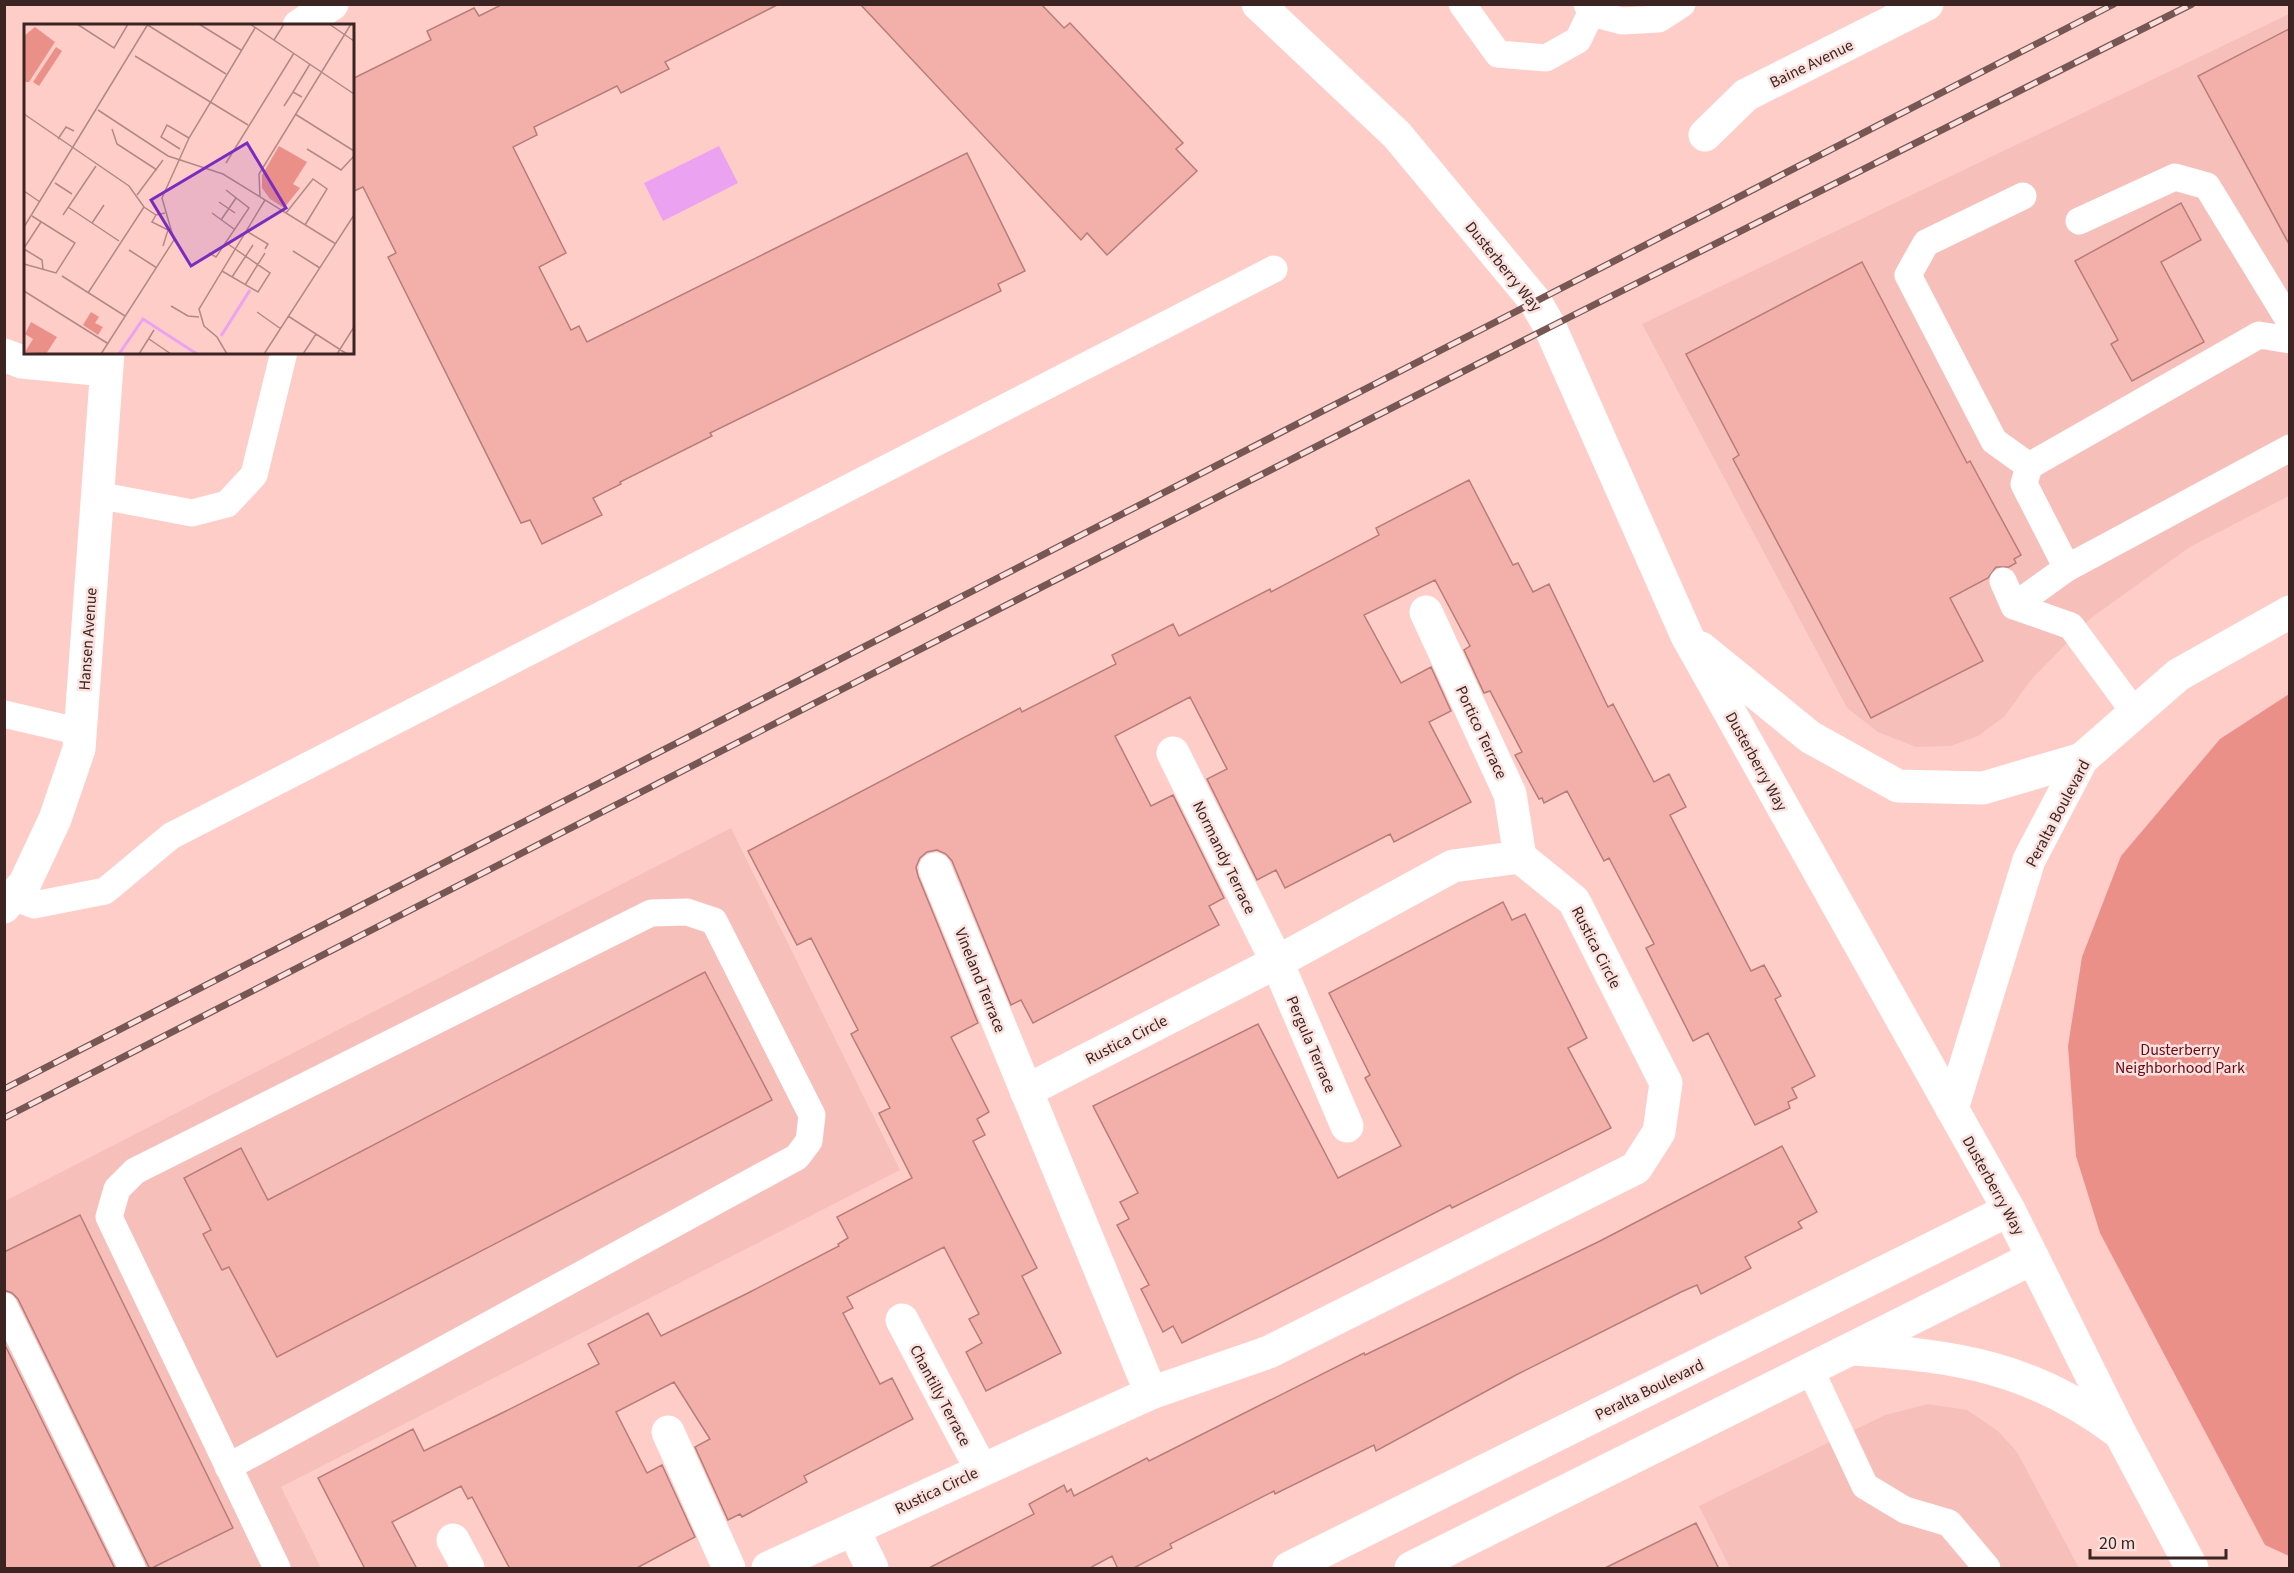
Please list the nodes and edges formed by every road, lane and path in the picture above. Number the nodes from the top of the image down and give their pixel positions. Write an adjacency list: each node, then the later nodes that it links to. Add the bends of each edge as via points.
1 (332, 4): 7 (street)
2 (1258, 4): 25 (street, Dusterberry Way, via 1397,135 1535,301)
3 (1462, 4): 6 (lane, via 1498,54 1546,58 1578,40)
4 (1682, 4): 6 (lane, via 1659,19 1622,21)
5 (1927, 4): 8 (street, Baine Avenue, via 1746,95)
6 (1589, 9)
7 (302, 24)
8 (1706, 135)
9 (2023, 196): 18 (lane, via 1926,243 1908,275 1994,441)
10 (2079, 221): 12 (lane, via 2175,177 2207,186)
11 (1274, 269): 33 (lane, via 171,836 105,891 34,905)
12 (2289, 322)
13 (2289, 340): 18 (lane, via 2259,334)
14 (284, 354): 19 (lane, via 254,475 227,504 192,513)
15 (4, 355): 16 (street, via 21,362)
16 (107, 361): 19 (street, Hansen Avenue)
17 (2289, 448): 20 (lane)
18 (2029, 466): 20 (lane, via 2024,484)
19 (97, 495): 28 (street, Hansen Avenue)
20 (2067, 568): 22 (lane)
21 (2003, 581): 22 (lane)
22 (2014, 606): 26 (lane, via 2071,626)
23 (1426, 612): 31 (street, Portico Terrace, via 1510,794)
24 (2289, 612): 26 (street, Peralta Boulevard, via 2178,675)
25 (1687, 636): 30 (street, via 1810,737 1898,786 1983,788); 36 (street, Dusterberry Way)
26 (2135, 713): 30 (street, Peralta Boulevard)
27 (4, 714): 28 (lane)
28 (81, 732): 33 (street, Hansen Avenue, via 55,819 26,883)
29 (1173, 753): 34 (street, Normandy Terrace)
30 (2082, 759): 36 (street, Peralta Boulevard, via 2029,860)
31 (1520, 858): 34 (street, Rustica Circle, via 1453,866); 44 (street, Rustica Circle, via 1575,901 1666,1083 1659,1132 1636,1168 1269,1352)
32 (935, 869): 35 (street, Vineland Terrace)
33 (9, 902)
34 (1276, 962): 35 (street, Rustica Circle); 37 (street, Pergula Terrace)
35 (1026, 1091): 44 (street)
36 (1952, 1109): 38 (street, Dusterberry Way)
37 (1347, 1126)
38 (2009, 1210): 39 (street, Dusterberry Way); 55 (street, Peralta Boulevard)
39 (2033, 1258): 42 (street); 46 (street, Dusterberry Way)
40 (4, 1306): 50 (lane)
41 (902, 1320): 48 (street, Chantilly Terrace)
42 (1852, 1349): 43 (street); 46 (street, via 1929,1354 1988,1366 2062,1395)
43 (1810, 1369): 56 (street); 57 (lane, via 1865,1486 1905,1510 1949,1523)
44 (1151, 1393): 48 (street, Rustica Circle)
45 (668, 1432): 52 (street)
46 (2120, 1432): 58 (street, Dusterberry Way)
47 (228, 1467): 47 (lane, via 109,1217 117,1188 135,1171 651,913 687,912 714,921 812,1115 809,1141 797,1157); 51 (lane)
48 (981, 1469): 49 (street, Rustica Circle)
49 (853, 1529): 53 (street, Rustica Circle); 54 (street)
50 (132, 1569)
51 (277, 1569)
52 (729, 1569)
53 (768, 1569)
54 (872, 1569)
55 (1290, 1569)
56 (1410, 1569)
57 (1987, 1569)
58 (2192, 1569)

